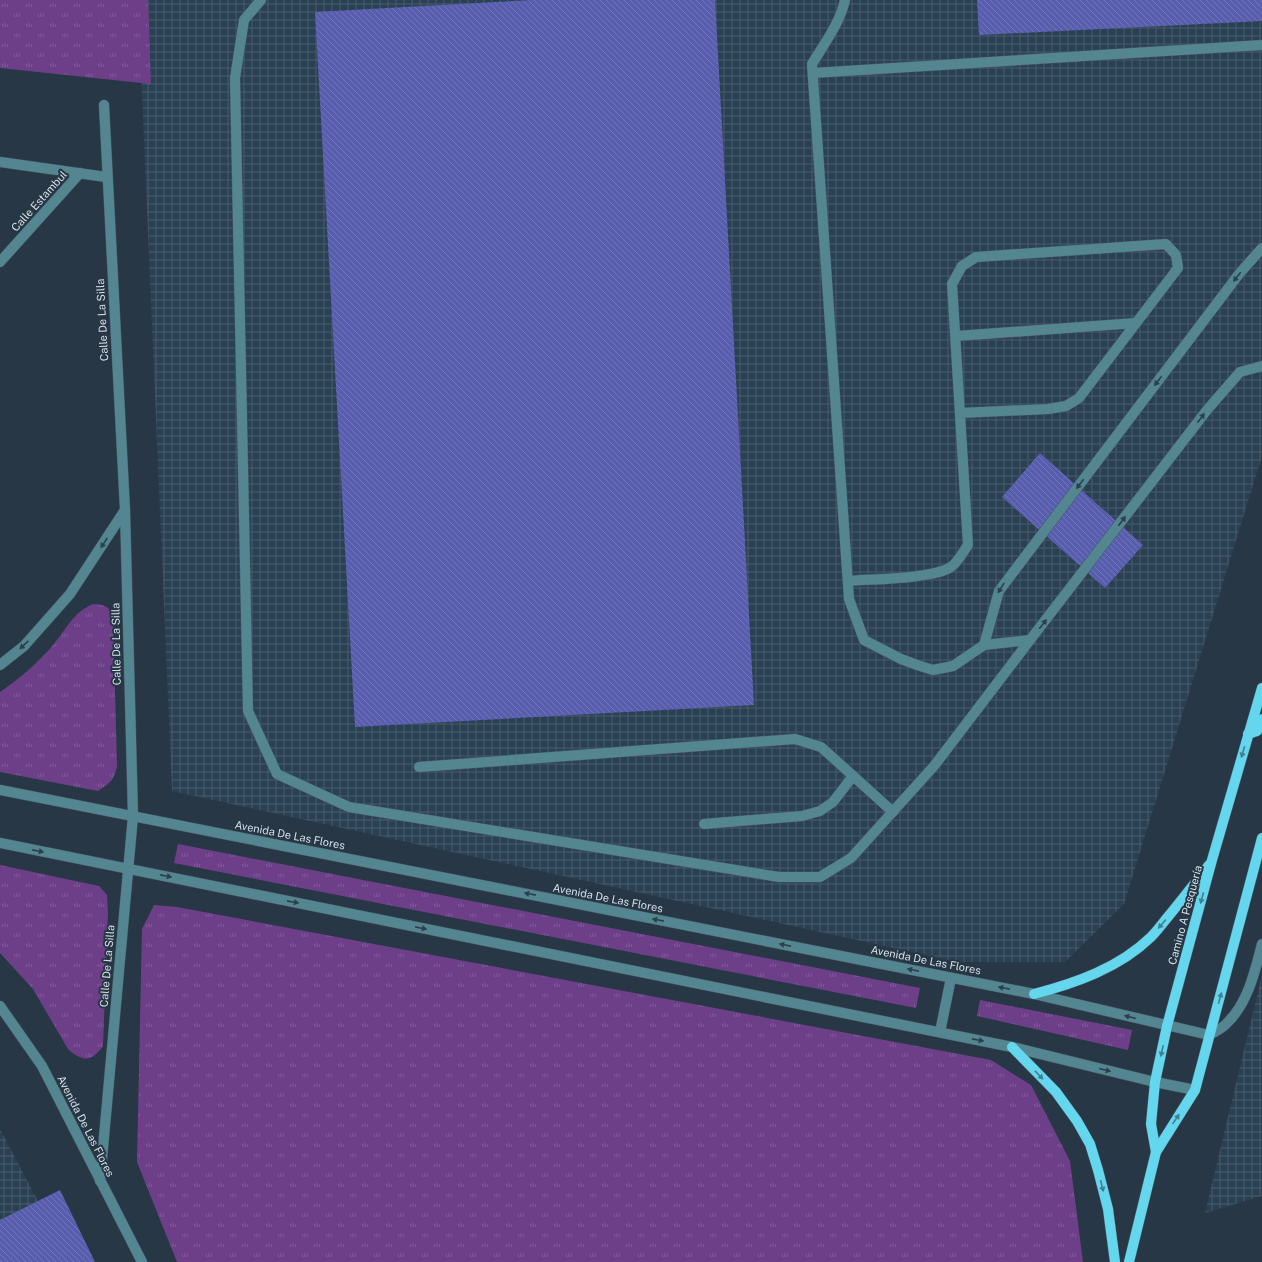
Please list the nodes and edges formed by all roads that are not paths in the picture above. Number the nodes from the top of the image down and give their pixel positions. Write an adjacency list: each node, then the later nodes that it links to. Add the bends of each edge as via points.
1 (261, 0): 26 (street, via 244,20 235,78 235,102 248,712 277,774 349,807 780,877 820,877 851,858)
2 (845, 0): 4 (street, via 835,27 812,64)
3 (1262, 45): 4 (street)
4 (812, 73): 16 (street)
5 (104, 105): 8 (street, Calle De La Silla)
6 (0, 162): 7 (street)
7 (80, 173): 8 (street); 10 (street, Calle Estambul)
8 (106, 177): 15 (street, Calle De La Silla)
9 (1262, 248): 18 (street, one-way to 18, via 1239,274 999,591)
10 (0, 262)
11 (1136, 323): 12 (street); 12 (street, via 1178,268 1176,255 1166,244 976,257 962,266 952,284); 14 (street, via 1080,398 1066,406)
12 (956, 336): 14 (street)
13 (1262, 366): 17 (street, one-way to 13, via 1207,410 1240,372)
14 (960, 413): 16 (street, via 968,545 953,566 943,572 900,578)
15 (125, 510): 19 (street, one-way to 19, via 70,594 24,646); 27 (street, Calle De La Silla)
16 (848, 580): 18 (street, via 849,599 864,640 896,656 933,670 954,666)
17 (1030, 640): 18 (street); 26 (street, via 934,766)
18 (984, 645)
19 (0, 664)
20 (1262, 688): 22 (main road, Camino A Pesquería)
21 (1262, 719): 22 (main road, via 1257,731)
22 (1248, 734): 31 (main road, Camino A Pesquería, one-way to 31)
23 (419, 767): 24 (street, via 795,739 821,748)
24 (853, 776): 26 (street); 28 (street, via 833,802 820,811 802,816)
25 (0, 790): 27 (street, Avenida De Las Flores)
26 (893, 812)
27 (133, 816): 32 (street, Calle De La Silla); 34 (street, Avenida De Las Flores, one-way to 27)
28 (704, 824)
29 (1262, 838): 39 (main road, Camino A Pesquería, one-way to 29)
30 (0, 843): 32 (street, one-way to 32)
31 (1212, 860): 35 (main road, one-way to 35, via 1151,937 1128,955 1082,980); 37 (main road, Camino A Pesquería, one-way to 37)
32 (128, 868): 38 (street, one-way to 38); 44 (street, Calle De La Silla)
33 (1262, 944): 39 (street, via 1242,1004 1227,1024)
34 (951, 978): 35 (street, Avenida De Las Flores, one-way to 34); 38 (street)
35 (1034, 994): 37 (street, Avenida De Las Flores, one-way to 35)
36 (0, 1006): 44 (street, Avenida De Las Flores, via 42,1066)
37 (1167, 1026): 39 (street, Avenida De Las Flores); 41 (main road, Camino A Pesquería, one-way to 41)
38 (940, 1032): 40 (street, one-way to 40)
39 (1209, 1036): 42 (main road, Camino A Pesquería)
40 (1012, 1047): 41 (street, one-way to 41); 46 (main road, one-way to 46, via 1056,1092 1090,1144 1108,1209)
41 (1155, 1082): 42 (street); 43 (main road, Camino A Pesquería, via 1151,1124)
42 (1195, 1090): 43 (main road, Camino A Pesquería, one-way to 42)
43 (1156, 1152): 47 (main road, Camino A Pesquería)
44 (100, 1181): 45 (street, Avenida De Las Flores)
45 (142, 1262)
46 (1115, 1262)
47 (1129, 1262)

